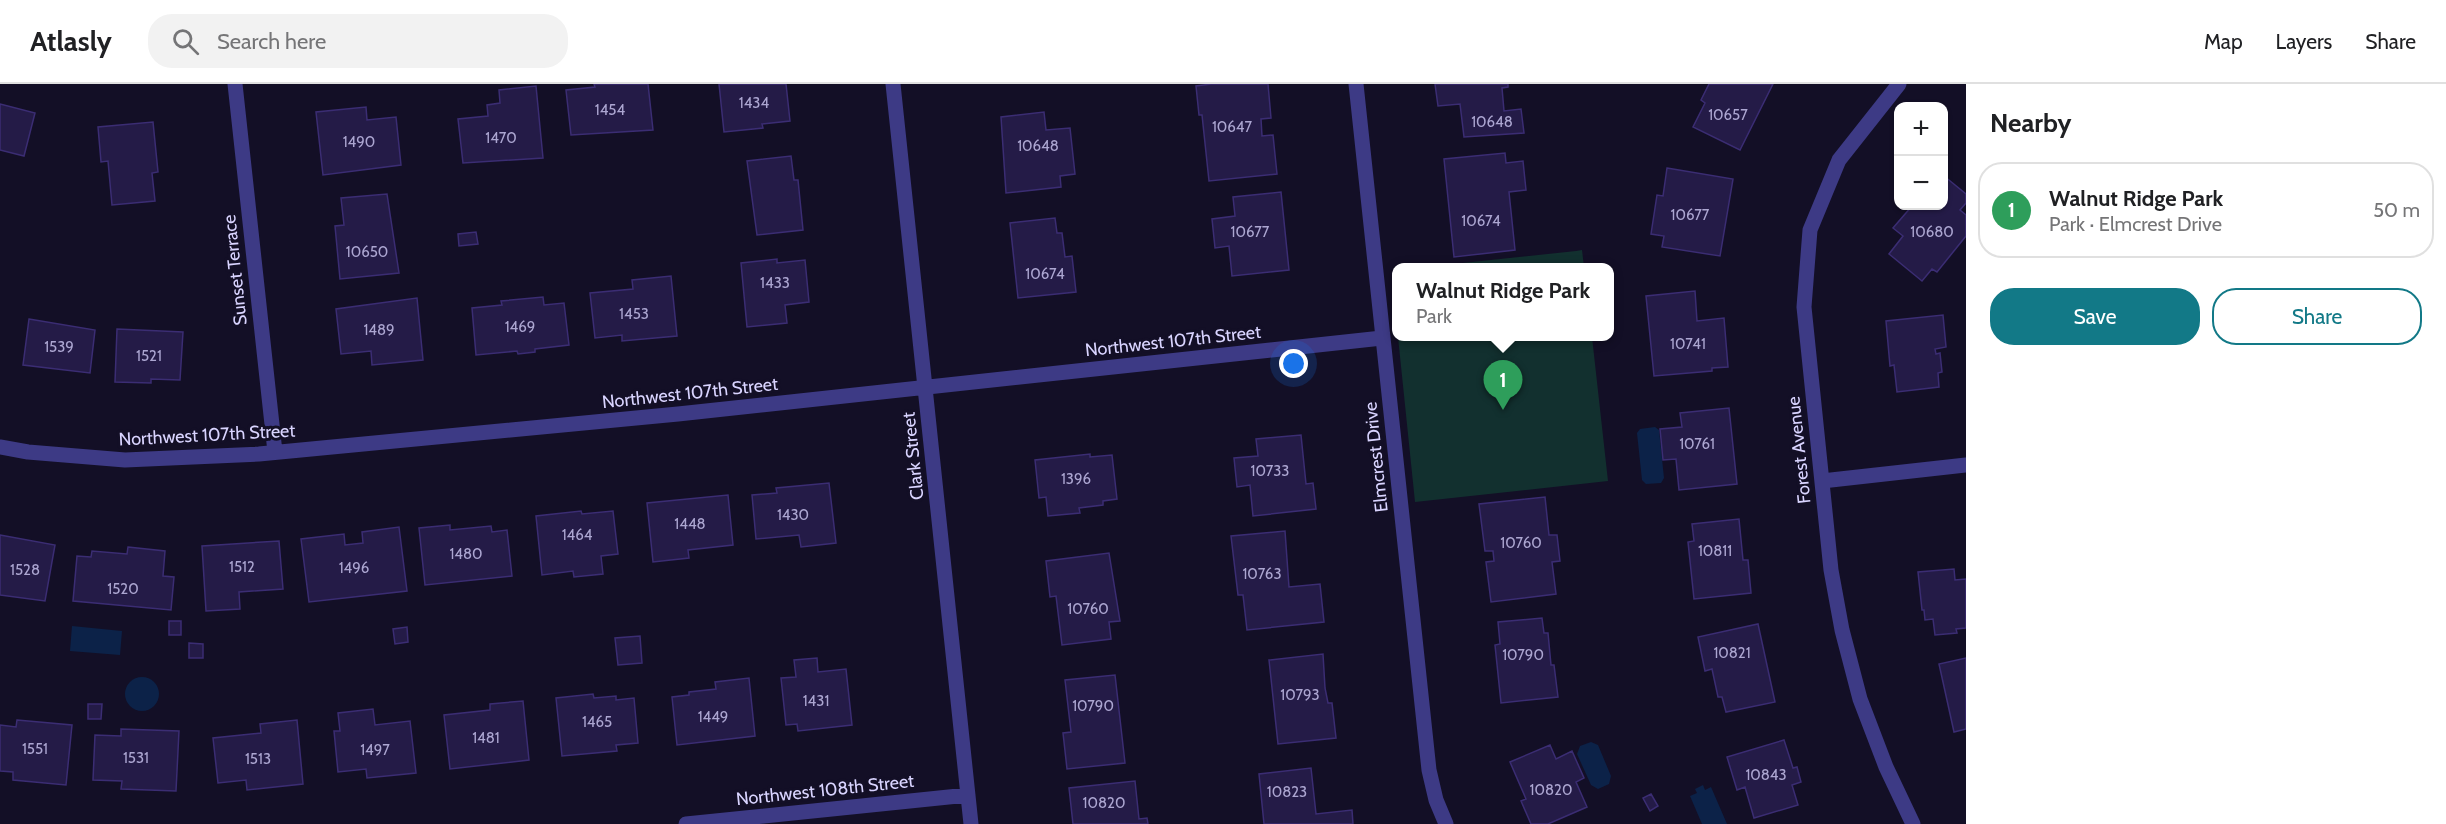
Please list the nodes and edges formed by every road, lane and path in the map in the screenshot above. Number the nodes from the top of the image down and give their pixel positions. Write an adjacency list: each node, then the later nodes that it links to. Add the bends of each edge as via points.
1 (235, 84): 8 (street, Sunset Terrace)
2 (893, 84): 6 (street, Clark Street)
3 (1356, 84): 5 (street, Elmcrest Drive)
4 (1899, 84): 10 (street, Forest Avenue, via 1839,160 1810,230 1804,306)
5 (1382, 338): 6 (street, Northwest 107th Street); 14 (street, Elmcrest Drive, via 1429,770)
6 (925, 388): 8 (street, Northwest 107th Street); 11 (street, Clark Street)
7 (0, 447): 8 (street, Northwest 107th Street, via 125,460)
8 (275, 453)
9 (1966, 465): 10 (street)
10 (1822, 482): 15 (street, Forest Avenue, via 1831,570 1860,699)
11 (968, 795): 12 (street, Northwest 108th Street); 13 (street, Clark Street)
12 (686, 824)
13 (971, 824)
14 (1446, 824)
15 (1913, 824)

